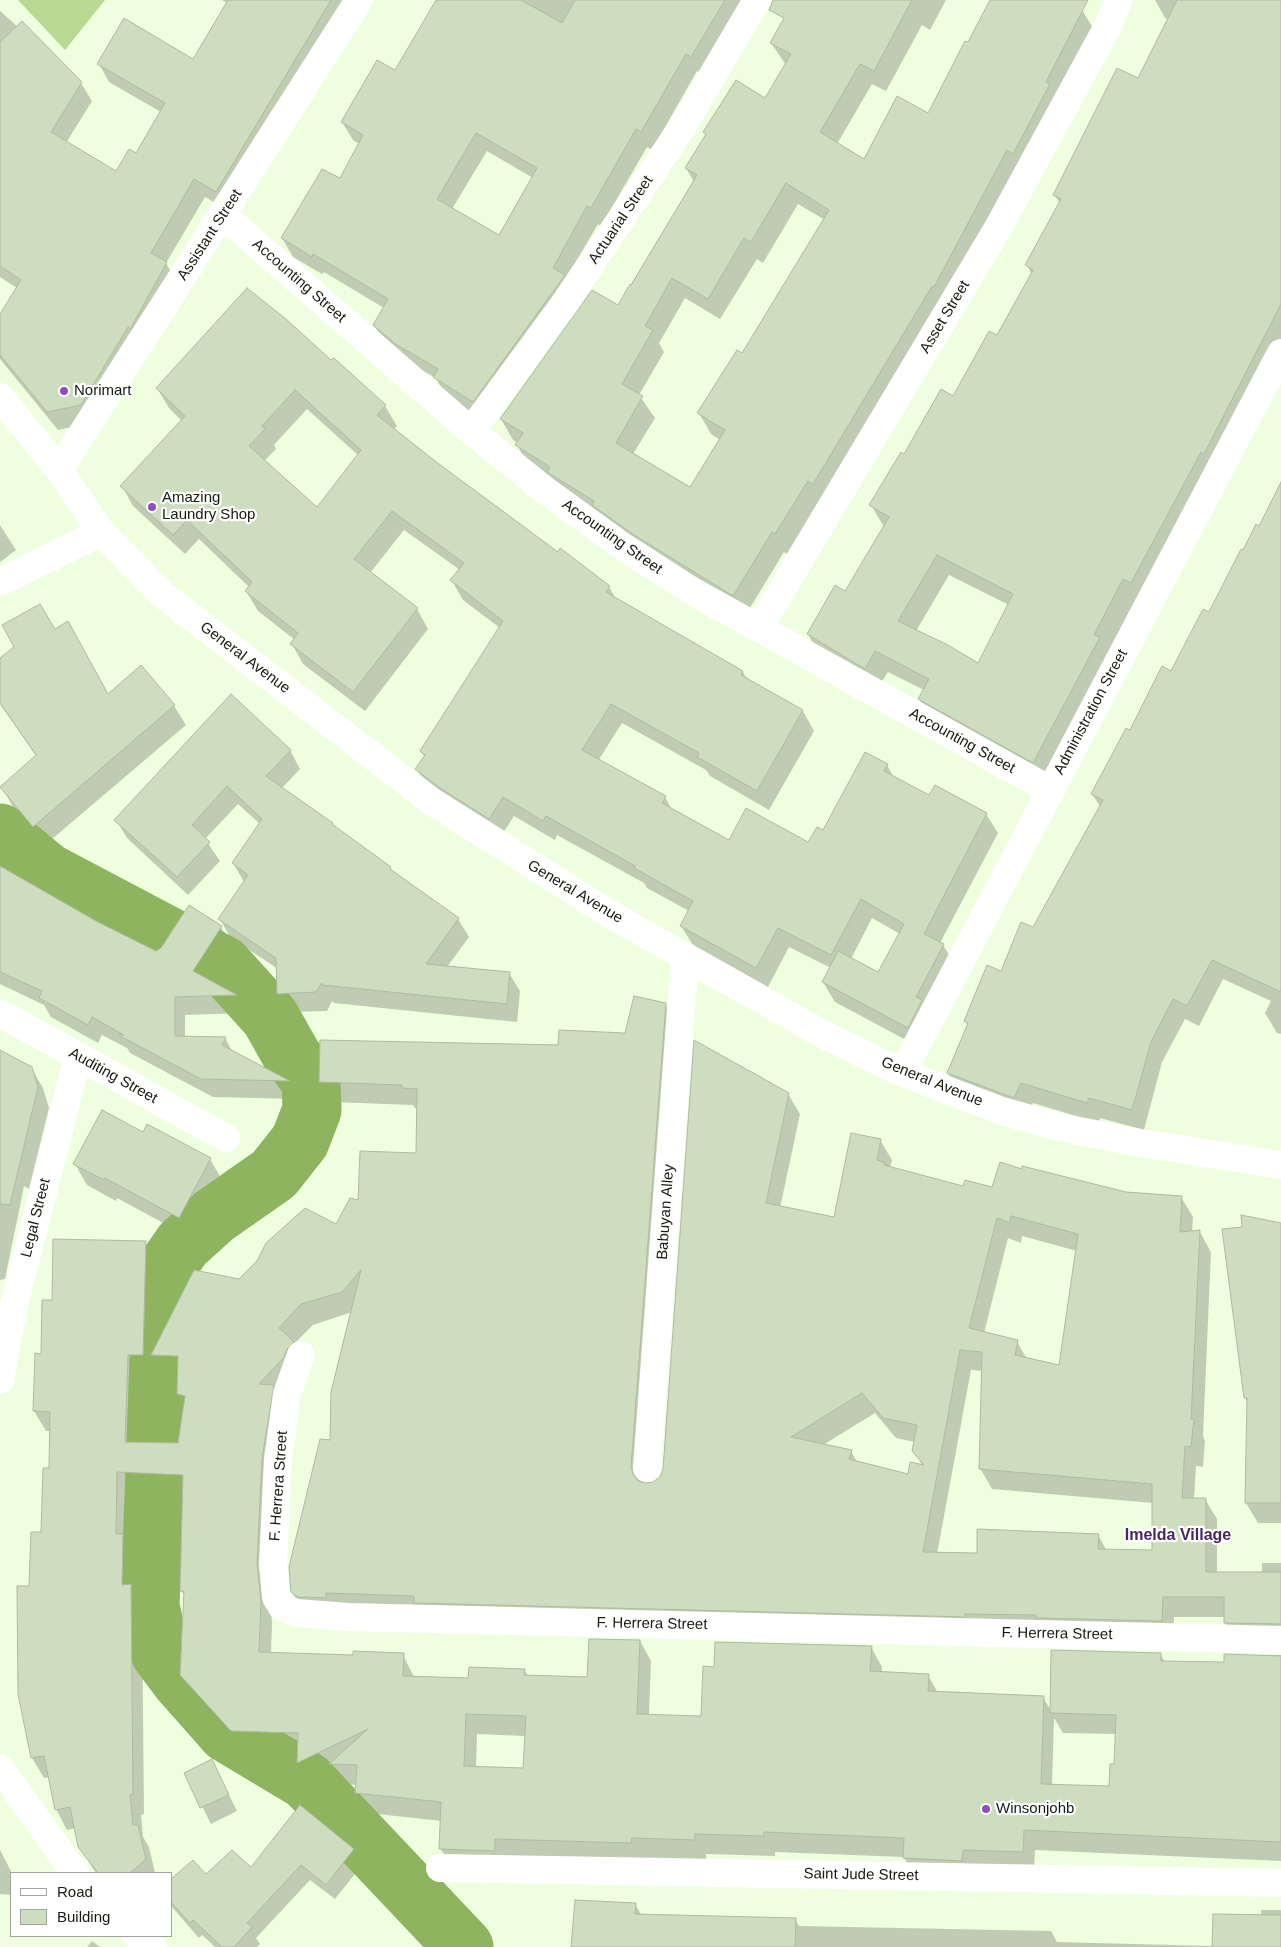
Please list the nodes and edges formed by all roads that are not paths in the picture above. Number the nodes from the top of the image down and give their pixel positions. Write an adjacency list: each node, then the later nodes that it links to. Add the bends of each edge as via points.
1 (359, 0): 4 (street, Assistant Street)
2 (757, 0): 7 (street, Actuarial Street, via 665,154 565,303)
3 (1119, 0): 11 (street, Asset Street, via 1107,28 998,228)
4 (224, 214): 7 (street, Accounting Street); 8 (street, Assistant Street)
5 (1281, 353): 12 (street, Administration Street)
6 (0, 397): 8 (street, General Avenue)
7 (471, 431): 11 (street, Accounting Street, via 622,546 692,591)
8 (59, 470): 9 (street, General Avenue)
9 (101, 532): 10 (street); 13 (street, General Avenue, via 163,595 431,801 613,916)
10 (0, 582)
11 (759, 628): 12 (street, Accounting Street)
12 (1050, 790): 16 (street, Administration Street)
13 (685, 956): 16 (street, General Avenue, via 819,1032); 22 (street, Babuyan Alley)
14 (0, 1013): 15 (street, Auditing Street)
15 (78, 1056): 17 (street, Auditing Street); 19 (street, Legal Street)
16 (902, 1073): 18 (street, General Avenue, via 1059,1127)
17 (226, 1138)
18 (1281, 1165)
19 (7, 1301): 21 (street, Legal Street)
20 (301, 1355): 23 (street, F. Herrera Street, via 287,1394 279,1450 273,1564 276,1597 282,1608 296,1613 348,1617)
21 (0, 1380)
22 (647, 1468)
23 (1281, 1640)
24 (0, 1768): 26 (street)
25 (440, 1868): 27 (street, Saint Jude Street)
26 (74, 1872)
27 (1281, 1883)
28 (139, 1937): 29 (street)
29 (153, 1947)

